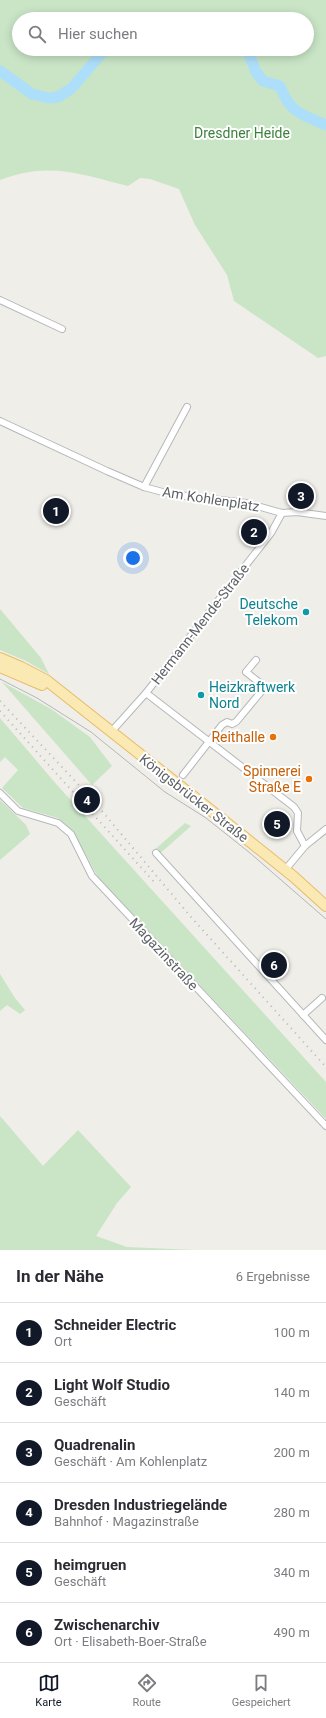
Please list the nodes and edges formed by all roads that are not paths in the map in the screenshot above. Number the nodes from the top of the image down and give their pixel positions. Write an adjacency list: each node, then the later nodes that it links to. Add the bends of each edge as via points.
1 (0, 300): 2 (street)
2 (62, 329)
3 (187, 407): 5 (street, Am Kohlenplatz)
4 (0, 421): 5 (street, Am Kohlenplatz)
5 (144, 487): 6 (street, Am Kohlenplatz, via 170,494 246,503)
6 (282, 513): 7 (street, Am Kohlenplatz, via 297,512); 12 (street, Hermann-Mende-Straße, via 270,533)
7 (326, 516)
8 (0, 658): 11 (main road, Königsbrücker Straße, via 34,673)
9 (256, 660): 14 (street, via 246,672 265,687 236,722 222,725)
10 (0, 667): 11 (main road, Königsbrücker Straße)
11 (60, 692): 13 (main road, Königsbrücker Straße)
12 (146, 693): 13 (street, Hermann-Mende-Straße); 14 (street)
13 (111, 732): 20 (main road, Königsbrücker Straße)
14 (210, 741): 15 (street); 18 (street, via 294,807 298,813 297,831)
15 (183, 775)
16 (0, 793): 25 (street, Magazinstraße, via 18,811 58,823 71,834 92,876)
17 (326, 828): 18 (street)
18 (305, 846): 20 (street)
19 (156, 853): 23 (street)
20 (284, 870): 21 (main road, Königsbrücker Straße)
21 (326, 906)
22 (322, 998): 23 (street)
23 (304, 1015): 24 (street)
24 (326, 1040)
25 (326, 1126)

